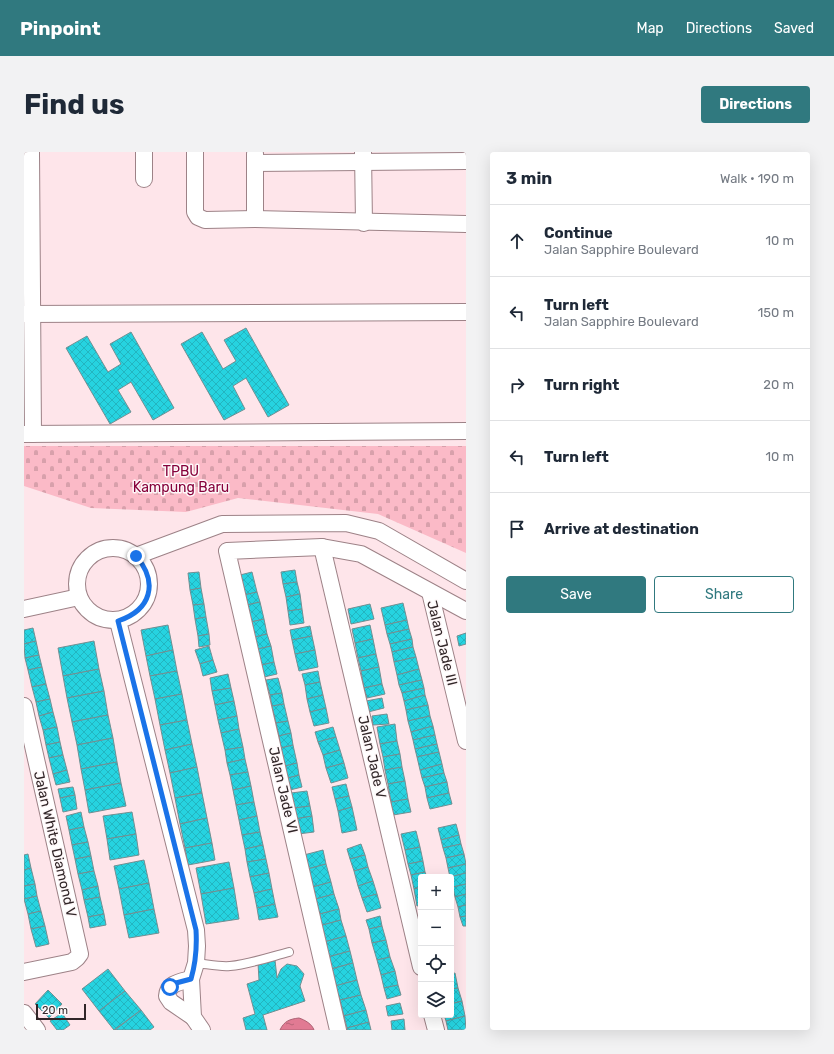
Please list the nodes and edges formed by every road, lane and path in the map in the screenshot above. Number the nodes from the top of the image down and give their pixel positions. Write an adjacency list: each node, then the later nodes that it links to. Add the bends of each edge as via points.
1 (31, 152): 13 (street)
2 (144, 152): 8 (street)
3 (195, 152): 9 (street, via 195,212 198,218)
4 (255, 157): 5 (street); 9 (street)
5 (363, 157): 6 (street); 10 (street)
6 (428, 157): 7 (street)
7 (466, 162)
8 (144, 179)
9 (255, 219): 10 (street)
10 (364, 223): 11 (street)
11 (466, 224)
12 (466, 312): 13 (street)
13 (28, 314): 15 (street)
14 (466, 431): 15 (street)
15 (28, 434)
16 (322, 547): 19 (street, via 361,554); 27 (street, Jalan Jade V); 36 (street, Jalan Jade VI, via 227,551)
17 (136, 556): 18 (street, via 222,524 346,523 379,531); 20 (street, via 126,550 114,548 102,549 92,554 83,563 78,574); 23 (street, via 149,576 150,589 139,610)
18 (466, 581)
19 (430, 592): 22 (street); 25 (street, Jalan Jade III)
20 (79, 597): 21 (street); 23 (street, via 85,608 95,616)
21 (24, 609)
22 (466, 611)
23 (118, 621): 28 (street, via 196,930)
24 (24, 706): 29 (street, Jalan White Diamond V, via 80,954 72,962)
25 (466, 741)
26 (289, 952): 28 (lane, via 246,964 214,966)
27 (418, 954)
28 (196, 963): 30 (street)
29 (24, 972)
30 (191, 979): 32 (street); 32 (street, via 176,983 167,990 167,996 171,1002)
31 (24, 1014): 34 (street)
32 (193, 1017): 35 (street)
33 (433, 1018): 37 (street)
34 (37, 1030)
35 (202, 1030)
36 (338, 1030)
37 (436, 1030)

